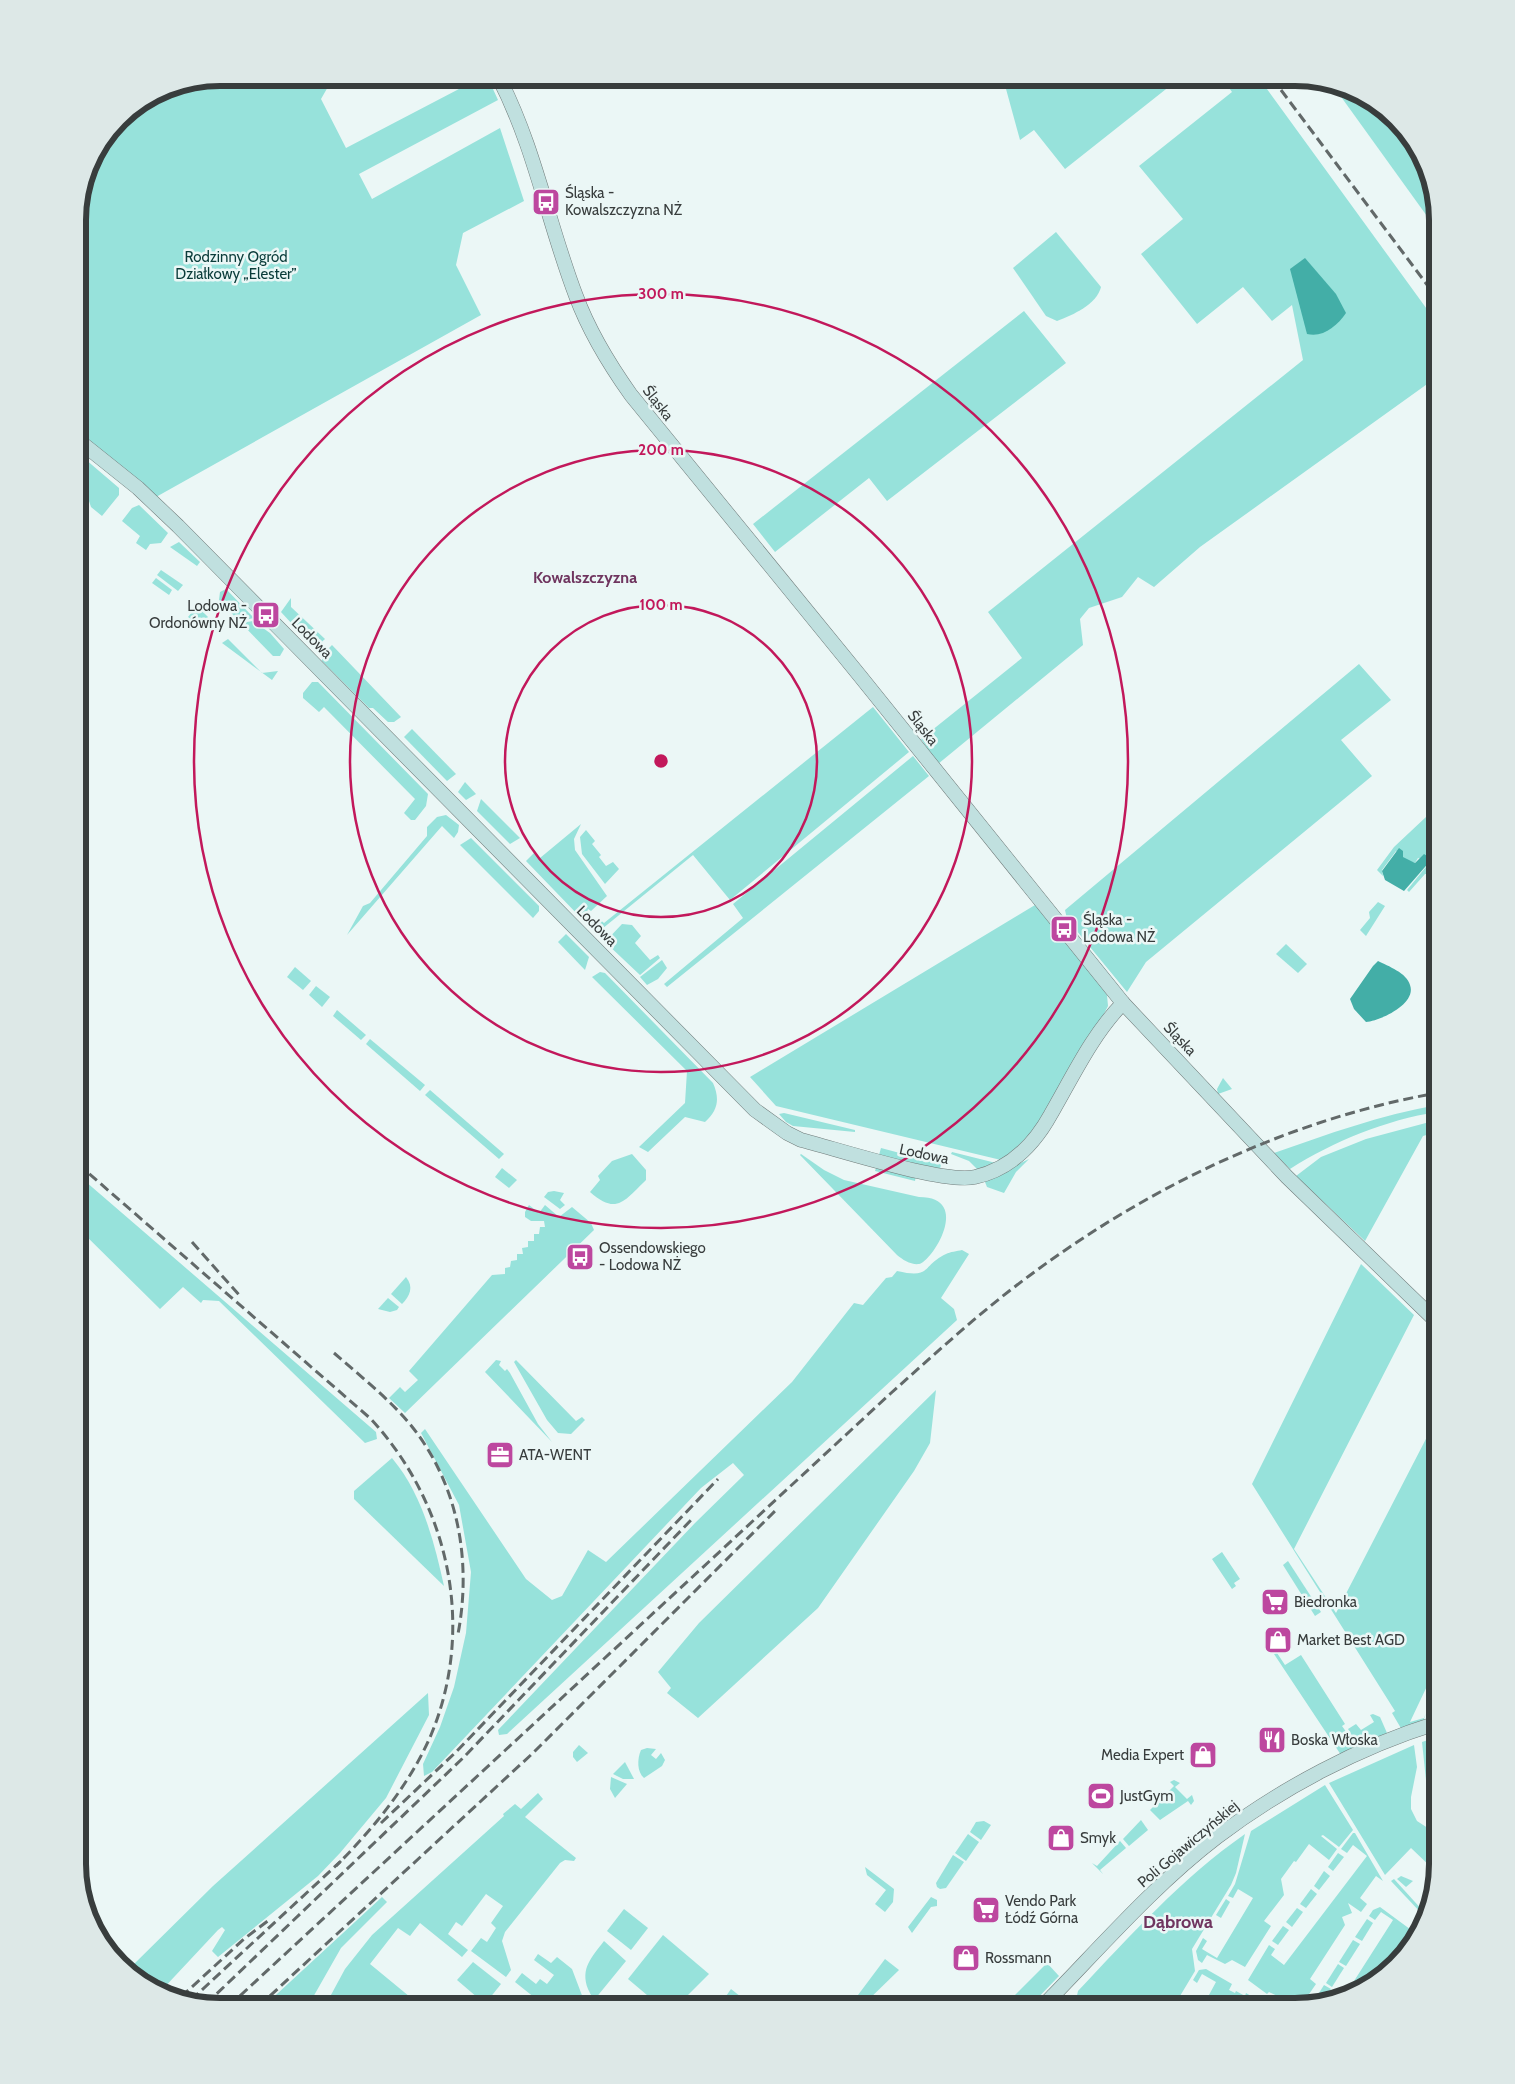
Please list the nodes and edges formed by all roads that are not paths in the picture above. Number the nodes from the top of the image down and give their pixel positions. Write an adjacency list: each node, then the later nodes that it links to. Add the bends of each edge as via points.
1 (503, 87): 3 (street, Śląska, via 523,127 576,297 622,382)
2 (87, 447): 3 (street, Lodowa, via 138,488 178,526 755,1110 786,1133 801,1140 929,1173 973,1178 986,1174 1009,1163 1033,1144 1096,1035)
3 (1123, 1003): 4 (street, Śląska, via 1287,1177)
4 (1429, 1313)
5 (1429, 1727): 6 (street, Poli Gojawiczyńskiej, via 1291,1787 1216,1838 1150,1896)
6 (1061, 1998)

